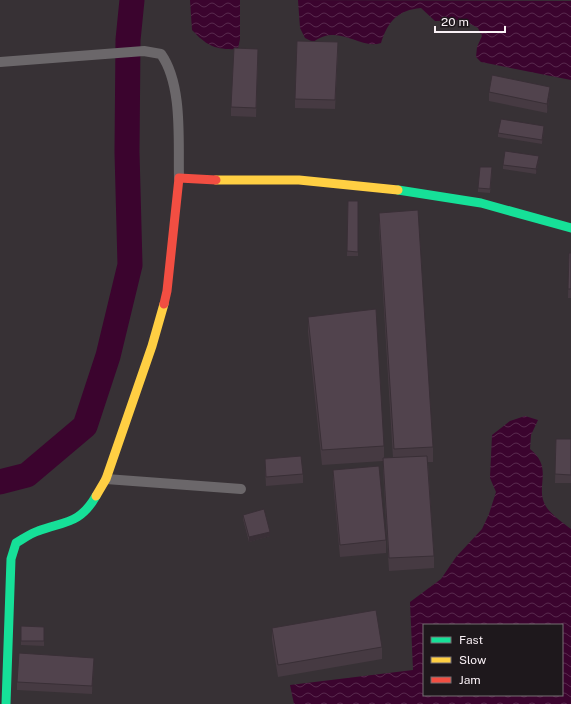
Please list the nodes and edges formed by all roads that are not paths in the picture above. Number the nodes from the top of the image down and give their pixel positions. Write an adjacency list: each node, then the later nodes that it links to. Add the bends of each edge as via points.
1 (0, 62): 2 (lane, via 144,51 161,54 168,64 176,98)
2 (179, 178): 3 (street, via 298,180 390,189 480,203); 4 (street, via 167,291 152,346)
3 (571, 228)
4 (106, 479): 5 (lane); 6 (street, via 90,506 77,519 37,531 16,542 11,559)
5 (241, 489)
6 (6, 704)

